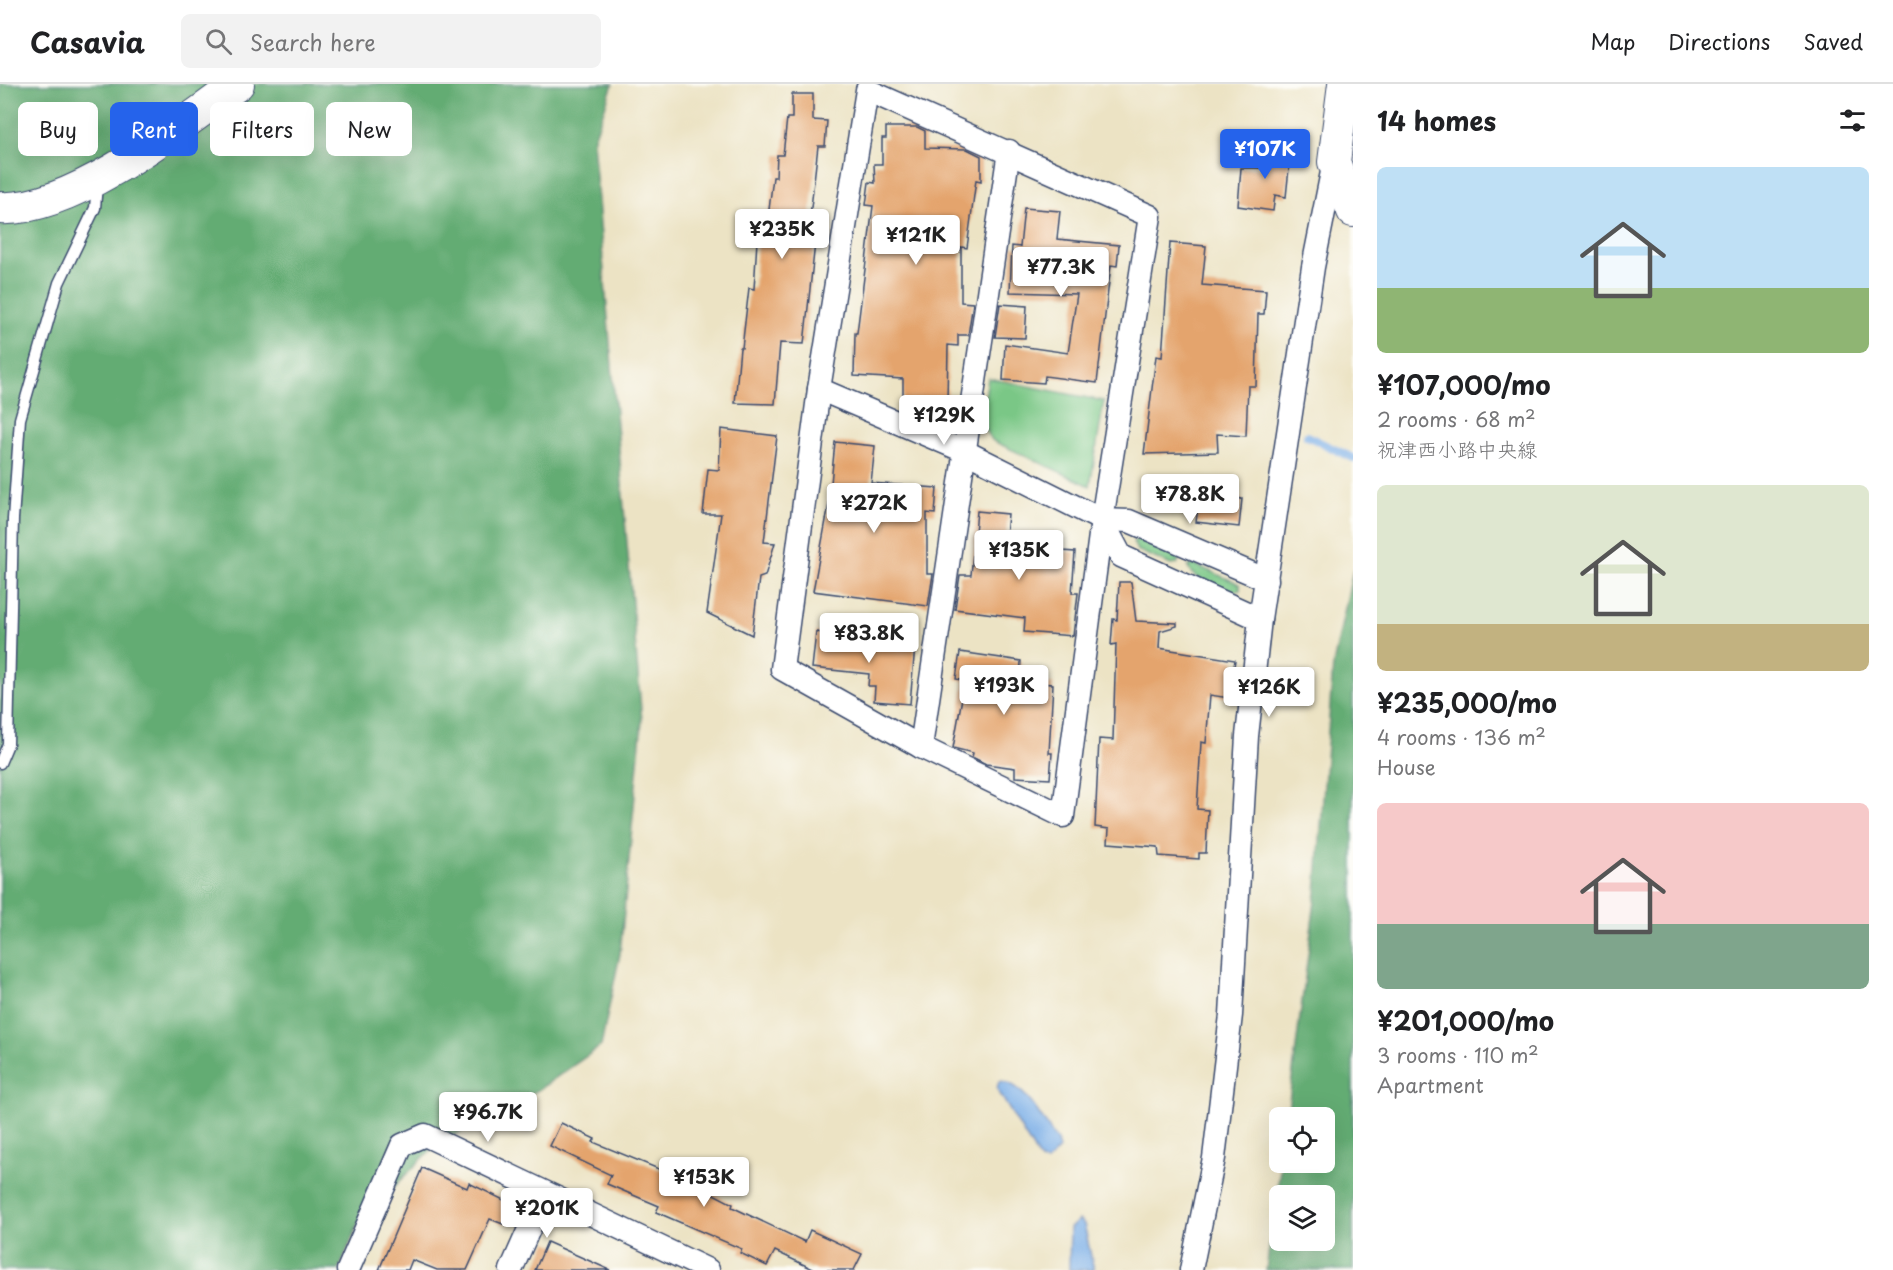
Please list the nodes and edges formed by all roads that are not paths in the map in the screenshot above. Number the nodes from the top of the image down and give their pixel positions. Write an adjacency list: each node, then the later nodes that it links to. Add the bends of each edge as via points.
1 (238, 84): 5 (main road, via 172,133)
2 (1344, 84): 4 (main road)
3 (1009, 151): 8 (street, via 867,90); 9 (street); 10 (street, via 1150,216)
4 (1334, 162): 7 (main road); 11 (street, via 1313,267)
5 (98, 176): 6 (main road, via 45,200); 14 (lane, via 95,208 60,283 20,419 13,519 8,744)
6 (0, 208)
7 (1353, 211)
8 (819, 389): 9 (street); 13 (street, via 782,669)
9 (964, 451): 10 (street); 13 (street)
10 (1102, 520): 11 (street, via 1129,521); 12 (street, via 1121,556); 13 (street, via 1063,816)
11 (1266, 580): 12 (street)
12 (1260, 619): 19 (street, via 1247,736 1231,1015 1214,1158)
13 (921, 747)
14 (0, 763)
15 (545, 1193): 16 (street, via 425,1136 402,1145); 17 (street); 18 (street)
16 (348, 1270)
17 (512, 1270)
18 (708, 1270)
19 (1191, 1270)

